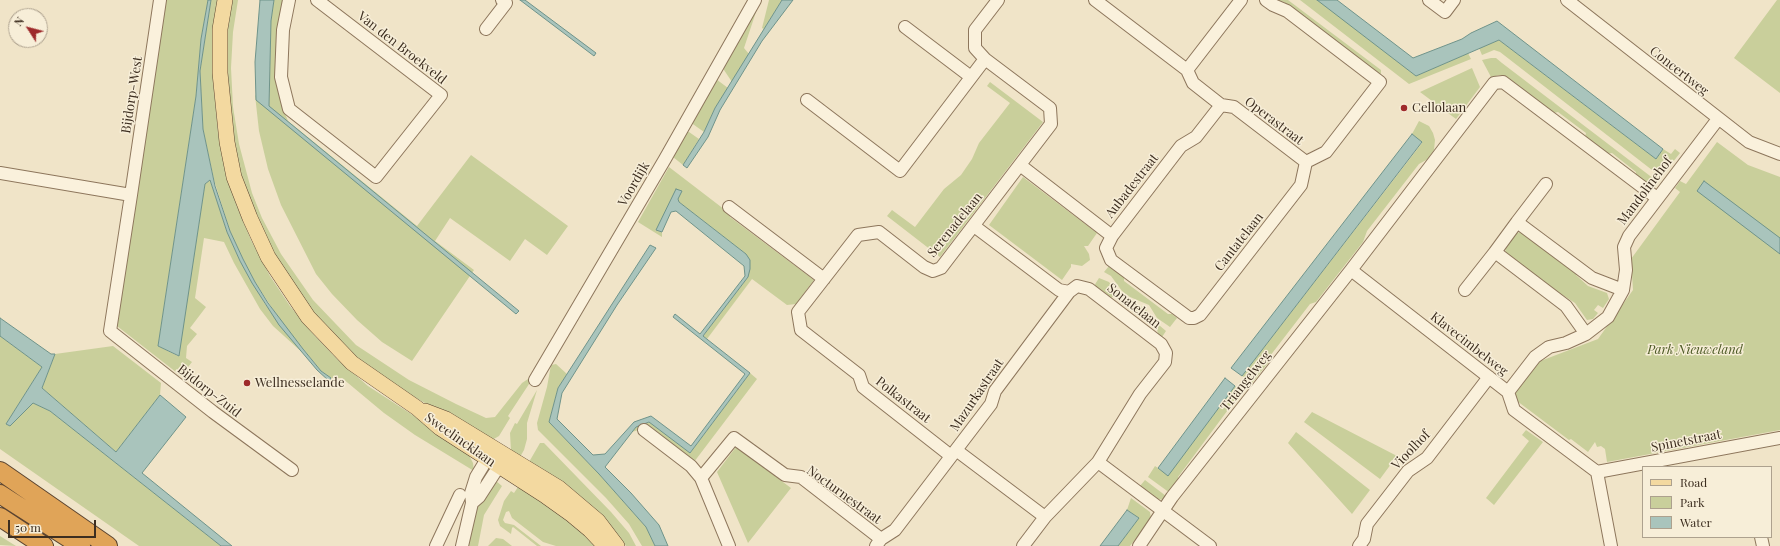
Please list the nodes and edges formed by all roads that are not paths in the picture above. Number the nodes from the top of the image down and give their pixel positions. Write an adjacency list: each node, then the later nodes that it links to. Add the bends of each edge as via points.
1 (160, 0): 27 (street, Bijdorp-West)
2 (225, 0): 45 (main road, via 220,29 220,73 227,142 234,177 268,257 308,317 352,363)
3 (289, 0): 4 (street, Van den Broekveld, via 283,30 281,77 289,109 376,177 441,95)
4 (317, 0)
5 (502, 0): 15 (street, via 506,3)
6 (755, 0): 43 (street, Voordijk)
7 (998, 0): 16 (street, Serenadelaan, via 975,30 975,48)
8 (1095, 0): 17 (street, Operastraat)
9 (1242, 0): 17 (street)
10 (1266, 0): 23 (street, via 1287,11 1380,82 1326,152)
11 (1429, 0): 12 (street, via 1445,12)
12 (1454, 0)
13 (1567, 0): 21 (street, Concertweg)
14 (905, 27): 18 (street)
15 (486, 29)
16 (985, 59): 18 (street); 24 (street, Serenadelaan, via 1050,108 1051,124)
17 (1187, 70): 20 (street, Operastraat, via 1193,83)
18 (971, 77): 19 (street, via 900,171)
19 (807, 100)
20 (1221, 105): 23 (street, Operastraat, via 1234,107); 32 (street, Aubadestraat, via 1196,137 1181,146)
21 (1718, 119): 22 (street, Concertweg, via 1749,142); 28 (street, Mandolinehof)
22 (1780, 154)
23 (1306, 162): 32 (street, Cantatelaan, via 1301,184 1200,315 1194,318 1189,318 1111,260 1106,248)
24 (1020, 165): 31 (street, Serenadelaan); 32 (street, Aubadestraat)
25 (0, 173): 27 (street)
26 (1546, 184): 30 (street)
27 (131, 195): 40 (street, Bijdorp-West)
28 (1657, 198): 34 (street, via 1503,82 1494,83); 37 (street, Mandolinehof, via 1624,247 1626,270)
29 (730, 207): 35 (street)
30 (1517, 222): 33 (street); 37 (street, via 1592,278)
31 (974, 226): 35 (street, Serenadelaan, via 941,268 933,271 924,267 879,232 858,235); 38 (street, via 1059,290)
32 (1112, 236)
33 (1495, 252): 36 (street); 41 (street, via 1566,306)
34 (1351, 270): 42 (street, Klavecimbelweg); 58 (street, Triangelweg)
35 (824, 279): 39 (street, Serenadelaan)
36 (1465, 290)
37 (1623, 290): 41 (street, Mandolinehof, via 1608,317)
38 (1069, 292): 49 (street, Mazurkastraat, via 995,391 991,404); 51 (street, Sonatelaan, via 1078,286 1090,289 1161,344 1166,353 1165,362 1140,394)
39 (798, 312): 49 (street, Polkastraat, via 801,330 859,375 863,387 868,392)
40 (110, 331): 52 (street, Bijdorp-Zuid)
41 (1586, 334): 44 (street, Mandolinehof, via 1566,344 1544,350)
42 (1489, 377): 44 (street, Klavecimbelweg); 73 (street, Vioolhof, via 1427,458 1408,471 1367,524 1364,539)
43 (535, 380)
44 (1508, 392): 54 (street, Klavecimbelweg, via 1514,410)
45 (417, 408): 48 (main road, Sweelincklaan, via 446,419); 50 (main road, Sweelincklaan, via 440,428)
46 (644, 430): 55 (street, via 691,466)
47 (1780, 438): 54 (street, Spinetstraat)
48 (499, 450): 50 (street); 68 (main road, Sweelincklaan, via 553,484 580,505 598,521)
49 (954, 453): 60 (street, Polkastraat); 61 (street, Mazurkastraat, via 895,530)
50 (493, 462): 66 (street, via 476,477); 67 (main road, Sweelincklaan, via 572,515)
51 (1098, 462): 58 (street); 60 (street, Sonatelaan)
52 (292, 470)
53 (0, 471): 64 (highway)
54 (1597, 472): 74 (street)
55 (701, 478): 61 (street, Nocturnestraat, via 734,438 785,475 800,477); 69 (street)
56 (0, 494): 63 (highway)
57 (460, 495): 65 (street)
58 (1163, 510): 71 (street, Triangelweg); 72 (street)
59 (0, 517): 62 (highway)
60 (1045, 517): 70 (street, Sonatelaan)
61 (878, 542)
62 (44, 546)
63 (81, 546)
64 (108, 546)
65 (436, 546)
66 (462, 546)
67 (605, 546)
68 (617, 546)
69 (729, 546)
70 (1023, 546)
71 (1139, 546)
72 (1210, 546)
73 (1359, 546)
74 (1611, 546)

